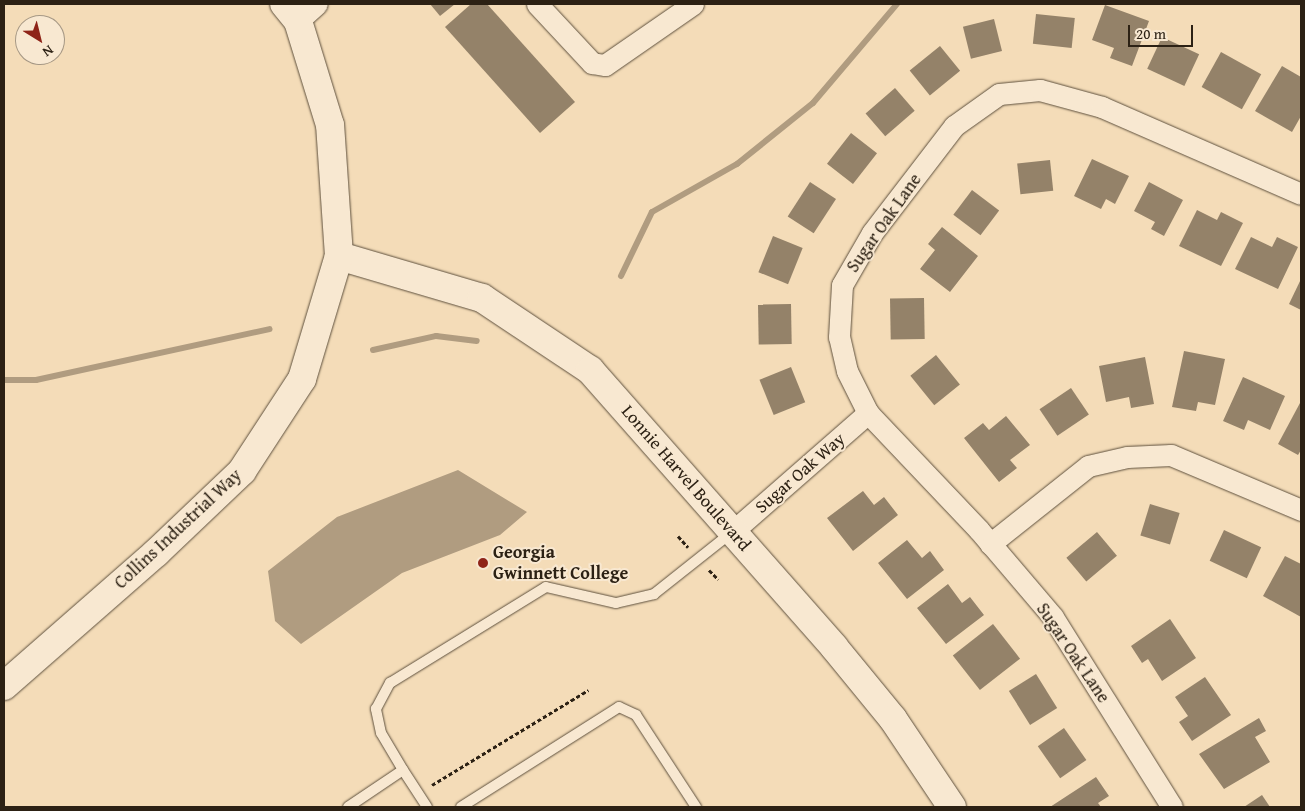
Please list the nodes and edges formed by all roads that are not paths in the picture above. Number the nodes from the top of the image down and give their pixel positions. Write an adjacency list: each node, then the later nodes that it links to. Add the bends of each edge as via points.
1 (537, 4): 2 (street, via 592,63 605,65)
2 (693, 4)
3 (300, 9): 5 (street, via 330,125)
4 (1301, 194): 6 (street, Sugar Oak Lane, via 1102,107 1040,90 1020,90 979,104 954,126 872,233 842,285 838,337 847,371)
5 (339, 256): 8 (street, Lonnie Harvel Boulevard, via 482,298 590,370); 10 (street, Collins Industrial Way, via 302,379 242,471 156,553)
6 (868, 413): 8 (street, Sugar Oak Way); 9 (street, Sugar Oak Lane)
7 (1301, 510): 9 (street, via 1171,455 1127,457 1088,466)
8 (732, 532): 11 (lane, via 654,594 616,603 546,587 390,683 376,709 381,733); 16 (street, Lonnie Harvel Boulevard, via 893,719)
9 (990, 544): 17 (street, Sugar Oak Lane, via 1053,618)
10 (4, 686)
11 (404, 770): 12 (lane); 13 (lane)
12 (348, 807)
13 (427, 807)
14 (460, 807): 15 (lane, via 619,707 636,714)
15 (696, 807)
16 (952, 807)
17 (1172, 807)

